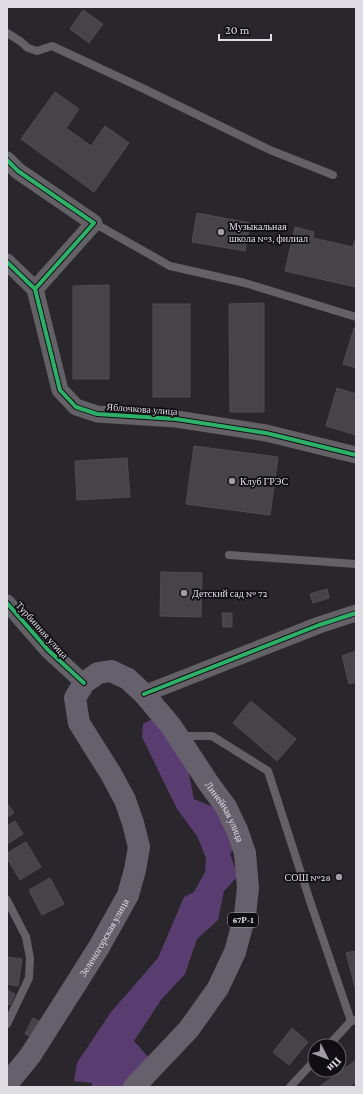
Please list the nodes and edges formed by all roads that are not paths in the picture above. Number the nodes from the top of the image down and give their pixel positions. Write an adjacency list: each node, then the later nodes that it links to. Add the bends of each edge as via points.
1 (7, 33): 3 (lane, via 28,48 37,51 52,46 270,150)
2 (7, 160): 4 (street, via 18,171)
3 (333, 175)
4 (94, 223): 6 (street); 7 (lane, via 170,266 245,283)
5 (7, 262): 6 (street)
6 (35, 289): 8 (street, Яблочкова улица, via 60,390 76,407 97,414 176,419 266,433)
7 (356, 317)
8 (356, 455)
9 (229, 555): 10 (lane)
10 (356, 564)
11 (7, 603): 13 (street, Турбинная улица, via 48,650)
12 (356, 613): 14 (street)
13 (84, 683): 14 (main road, Линейная улица / 67Р-1, via 98,673 112,671 128,679); 21 (main road, Зеленогорская улица, via 76,698 80,723 125,800 139,846 135,870 128,895 79,979 30,1056)
14 (144, 694): 15 (main road, Линейная улица / 67Р-1)
15 (178, 736): 17 (lane, via 212,736 268,771 310,901); 22 (main road, Линейная улица / 67Р-1, via 226,807 237,830 245,853 248,888 245,915 235,952 218,988 189,1029)
16 (7, 900): 18 (lane, via 26,938 30,958 29,978)
17 (354, 1020): 19 (lane)
18 (7, 1024)
19 (336, 1038)
20 (307, 1069): 23 (lane)
21 (7, 1084)
22 (134, 1087)
23 (290, 1087)

